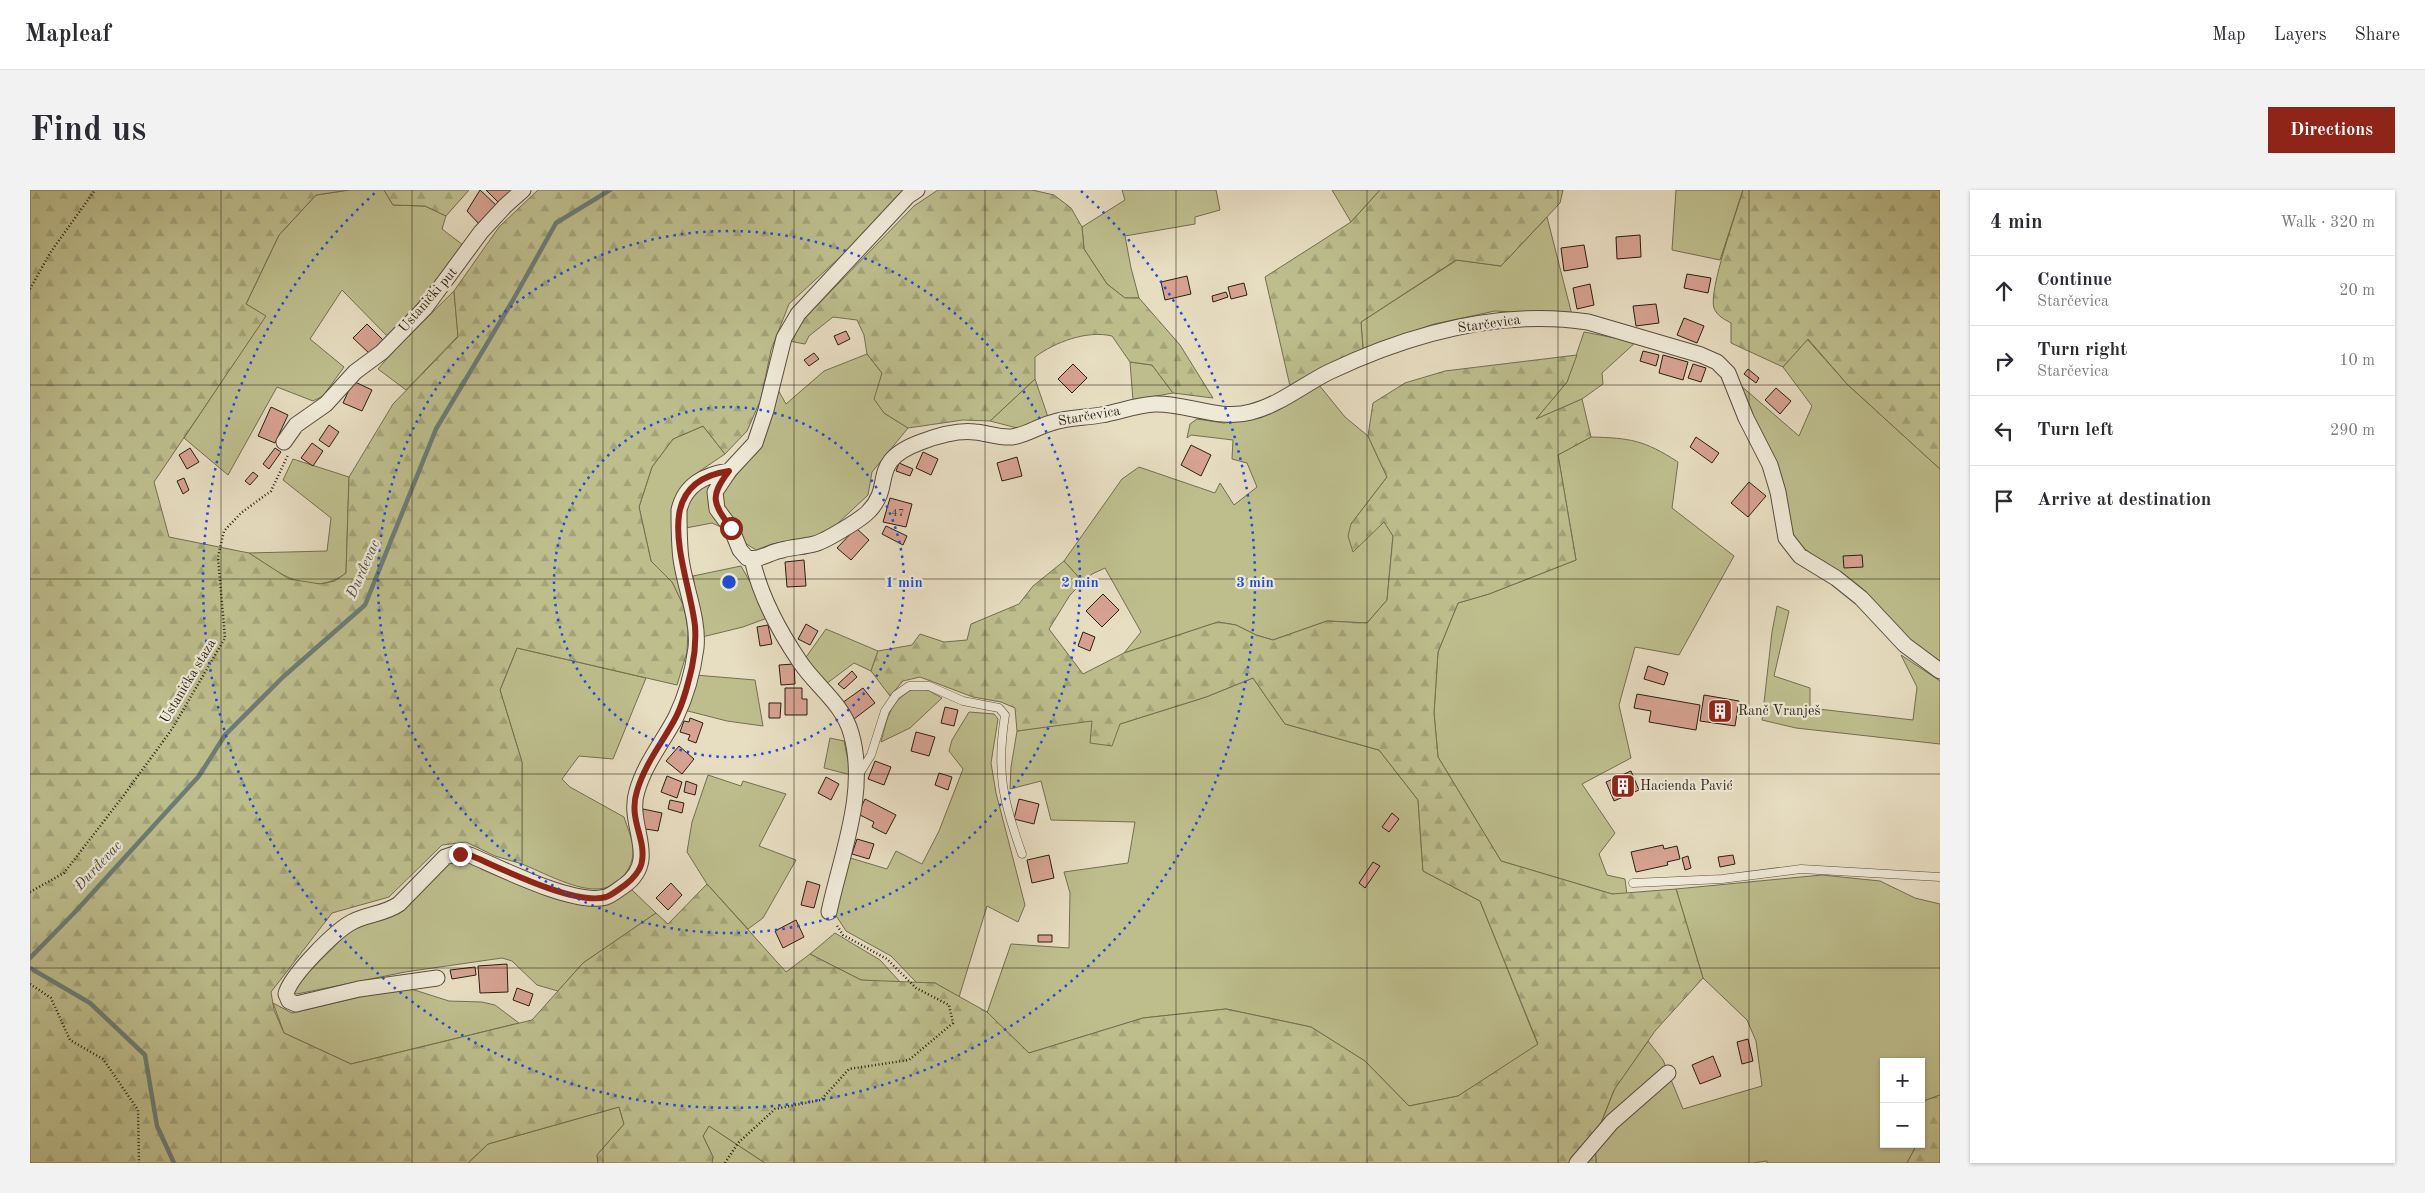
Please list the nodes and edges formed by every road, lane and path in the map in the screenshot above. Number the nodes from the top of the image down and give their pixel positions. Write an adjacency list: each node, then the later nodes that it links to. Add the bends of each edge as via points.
1 (95, 190): 4 (path)
2 (523, 190): 5 (street, Ustanički put, via 482,232 425,308 382,352 355,372 326,404 296,425)
3 (917, 190): 6 (street, via 798,314 784,338 754,443)
4 (30, 289)
5 (287, 447): 13 (path, Ustanička staza, via 271,490 224,531 218,558 225,638 177,720 124,796 64,873)
6 (729, 471): 7 (street, via 717,486 715,503 740,550); 15 (street, via 714,473 694,483 684,494 679,510 681,558 696,647 676,718 650,760 636,791 633,811 643,854 642,864 631,881 607,897 591,899 565,893 470,855 445,857 392,909 352,922 339,930 290,982 286,994 289,1001 296,1004 359,989)
7 (752, 559): 8 (street, Starčevica, via 823,541 868,512 889,461 912,446 942,435 973,431 1011,437 1052,422 1156,404 1227,414 1249,413 1329,372 1428,334 1509,319 1588,322 1701,355 1717,362 1728,372 1746,418 1770,465 1786,538 1800,556 1861,598 1905,645); 9 (street, via 756,579 772,614 800,663 846,719 854,746)
8 (1940, 671)
9 (856, 771): 10 (lane, via 867,764 885,711 896,695 909,686 929,686 963,701 999,708 1005,716 1000,762 1003,798); 14 (street, via 854,810)
10 (1022, 854)
11 (1940, 877): 12 (lane, via 1800,869 1722,879)
12 (1633, 883)
13 (30, 892)
14 (829, 912): 19 (path, via 843,935 887,959 916,988 949,1005 953,1023 909,1060 849,1069 821,1100 775,1109 738,1144)
15 (437, 978)
16 (30, 984): 18 (path, via 51,998 70,1040 103,1059 138,1110)
17 (1668, 1073): 20 (street, via 1612,1122)
18 (139, 1163)
19 (725, 1163)
20 (1577, 1163)

